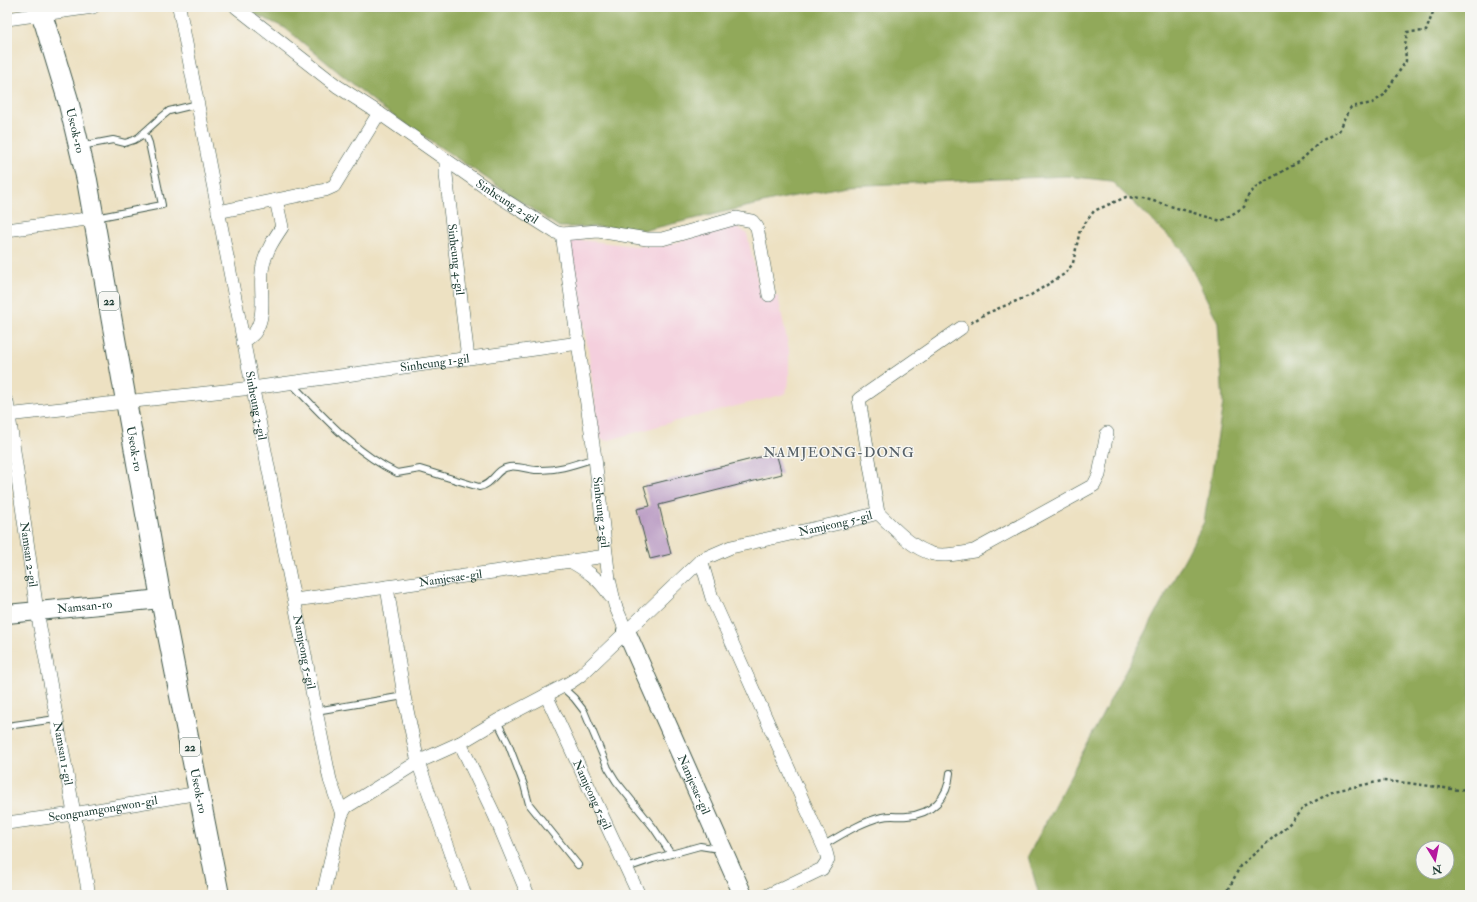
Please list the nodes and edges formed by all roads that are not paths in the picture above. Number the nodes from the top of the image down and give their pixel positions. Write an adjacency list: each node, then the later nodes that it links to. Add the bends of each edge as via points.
1 (93, 7): 4 (street)
2 (179, 7): 6 (street, Sinheung 3-gil)
3 (236, 7): 7 (street, Sinheung 2-gil, via 337,86)
4 (37, 9): 5 (street); 9 (main road, Useok-ro / 22, via 45,24)
5 (7, 18)
6 (198, 104): 8 (lane, via 169,111); 12 (street, Sinheung 3-gil)
7 (379, 113): 10 (street, Sinheung 2-gil); 11 (street, via 334,186)
8 (142, 134): 9 (lane, via 125,143 113,140); 13 (lane, via 149,143 162,205)
9 (79, 146): 13 (main road, Useok-ro / 22)
10 (446, 160): 15 (street, Sinheung 2-gil, via 489,190); 20 (street, Sinheung 4-gil)
11 (276, 200): 12 (street); 18 (street, via 282,227 267,250 262,267 262,307 259,324 254,333)
12 (218, 212): 18 (street, Sinheung 3-gil)
13 (94, 218): 14 (street); 23 (main road, Useok-ro / 22)
14 (7, 230)
15 (562, 234): 16 (street, via 598,231 662,239 737,218 752,221 757,228); 19 (street, Sinheung 2-gil)
16 (769, 295)
17 (961, 328): 27 (street, Namjeong 5-gil, via 859,400)
18 (243, 342): 22 (street, Sinheung 3-gil)
19 (579, 343): 20 (street, Sinheung 1-gil); 26 (street, Sinheung 2-gil)
20 (468, 358): 21 (street, Sinheung 1-gil)
21 (290, 382): 22 (street, Sinheung 1-gil); 26 (lane, via 337,431 397,473 420,469 479,487 485,486 499,471 509,467 556,470)
22 (252, 388): 23 (street, Sinheung 1-gil); 33 (street, Sinheung 3-gil)
23 (127, 402): 24 (street, Sinheung 1-gil); 32 (main road, Useok-ro / 22)
24 (8, 411): 35 (street, Namsan 2-gil)
25 (1107, 432): 27 (street, via 1100,475 1094,485 974,551 934,554 917,548)
26 (595, 458): 28 (street, Sinheung 2-gil)
27 (878, 513): 29 (street, Namjeong 5-gil, via 731,548)
28 (606, 556): 30 (street, Namjesae-gil); 34 (street, Sinheung 2-gil)
29 (701, 560): 37 (street, Namjeong 5-gil); 52 (street, via 712,598)
30 (570, 561): 31 (street, Namjesae-gil); 34 (street, via 598,579)
31 (387, 587): 33 (street, Namjesae-gil); 40 (street)
32 (161, 599): 35 (street, Namsan-ro); 48 (main road, Useok-ro / 22)
33 (294, 600): 41 (street, Namjeong 5-gil)
34 (615, 602): 37 (street, Sinheung 2-gil)
35 (38, 611): 36 (street, Namsan-ro); 42 (street, Namsan 1-gil)
36 (7, 614)
37 (626, 631): 38 (street, Namjeong 5-gil, via 581,674); 53 (street, Namjesae-gil)
38 (562, 687): 39 (street, Namjeong 5-gil); 54 (lane, via 584,711 616,781)
39 (546, 695): 43 (street, Namjeong 5-gil); 56 (street, Namjeong 5-gil)
40 (404, 696): 41 (lane); 46 (street)
41 (316, 711): 50 (street, Namjeong 5-gil, via 330,780)
42 (56, 718): 44 (lane); 49 (street, Namsan 1-gil)
43 (497, 721): 45 (street, Namjeong 5-gil); 55 (lane, via 508,743 529,804)
44 (7, 726)
45 (460, 743): 46 (street, Namjeong 5-gil); 61 (street, via 495,816)
46 (418, 762): 50 (street, Namjeong 5-gil, via 346,807); 60 (street)
47 (950, 773): 52 (lane, via 947,790 929,811 918,815 883,817 847,831)
48 (200, 793): 49 (street, Seongnamgongwon-gil); 58 (main road, Useok-ro / 22)
49 (73, 814): 51 (street, Seongnamgongwon-gil); 57 (street, Namsan 1-gil)
50 (342, 814): 59 (street)
51 (7, 823)
52 (824, 845): 64 (street, via 828,860 822,869)
53 (722, 849): 54 (lane, via 700,846); 63 (street, Namjesae-gil)
54 (671, 854): 56 (lane)
55 (578, 864)
56 (626, 868): 62 (street, Namjeong 5-gil)
57 (89, 895)
58 (219, 895)
59 (323, 895)
60 (465, 895)
61 (528, 895)
62 (639, 895)
63 (742, 895)
64 (768, 895)

